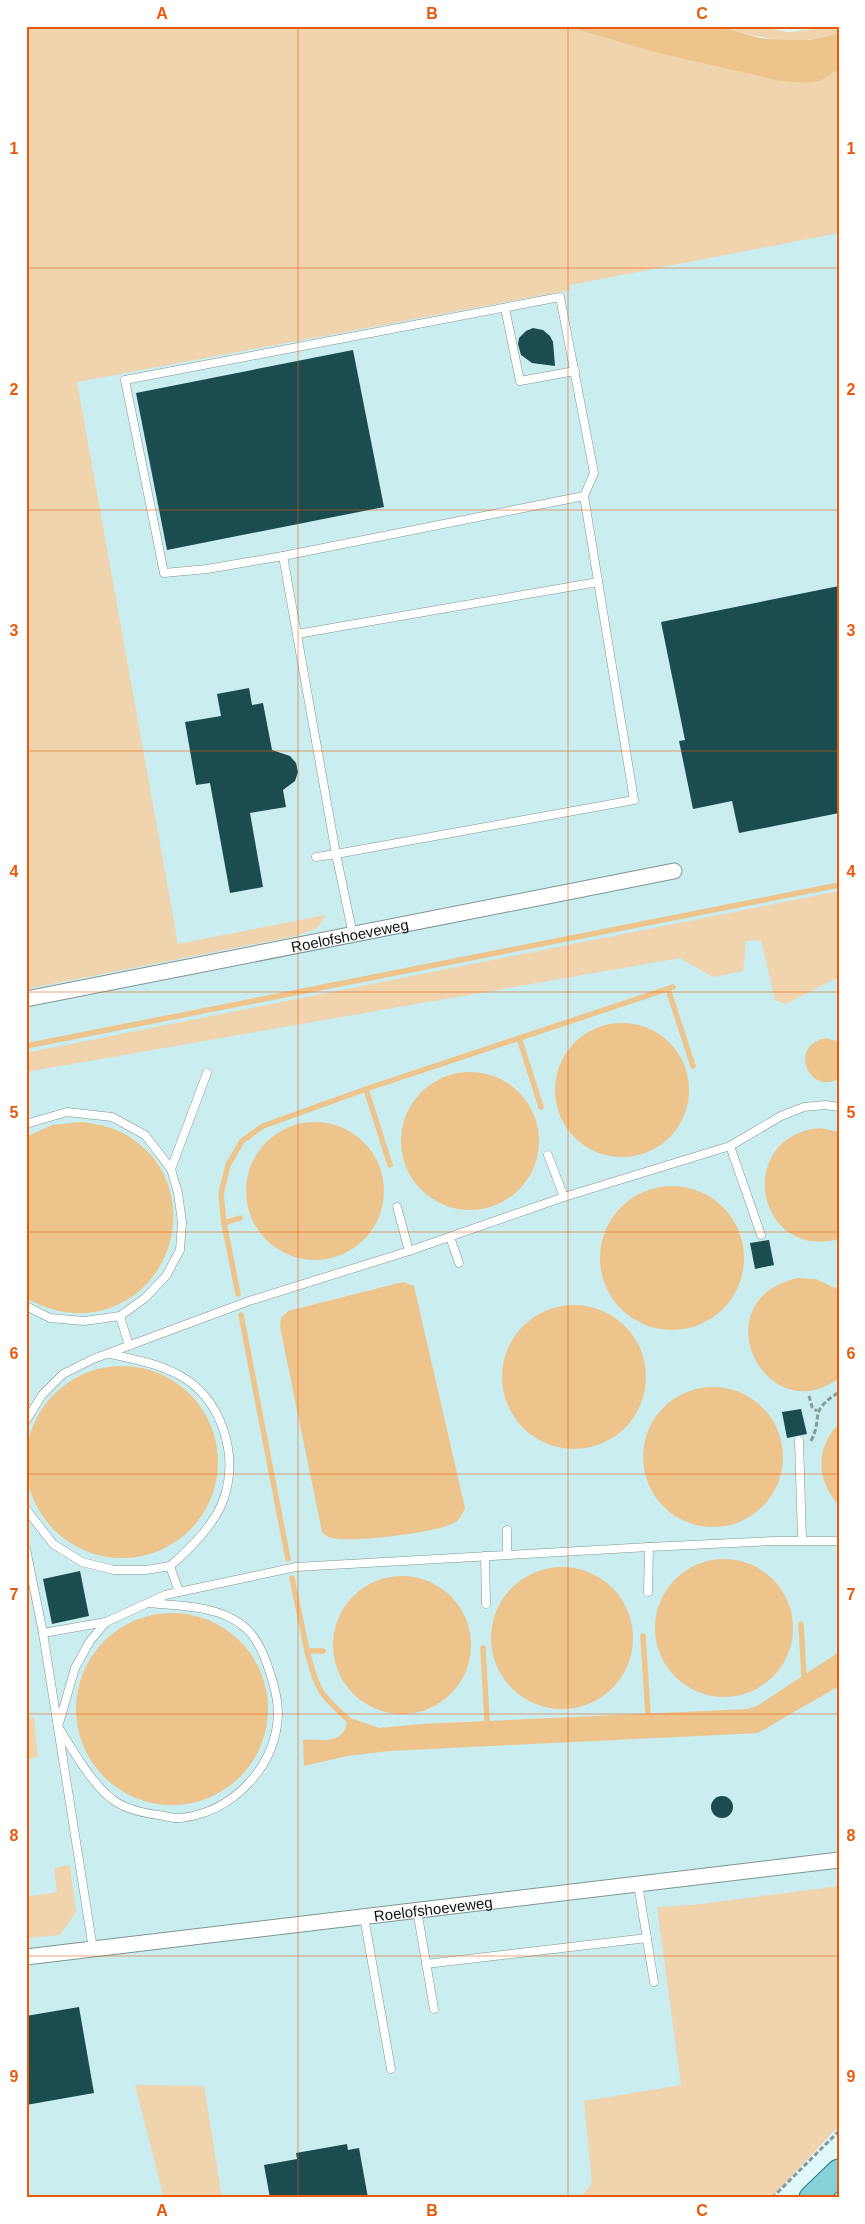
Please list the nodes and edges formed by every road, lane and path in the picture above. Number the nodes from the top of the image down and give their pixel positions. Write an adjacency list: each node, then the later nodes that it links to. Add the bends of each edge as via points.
1 (506, 308): 2 (lane, via 520,381); 2 (lane, via 560,297); 4 (lane, via 125,380 164,574)
2 (575, 371): 3 (lane, via 594,473)
3 (584, 496): 4 (lane); 5 (lane)
4 (283, 556): 6 (lane)
5 (598, 582): 6 (lane); 7 (lane, via 634,800)
6 (297, 634): 7 (lane)
7 (336, 854): 8 (lane); 10 (lane)
8 (316, 857)
9 (674, 871): 10 (street, Roelofshoeveweg)
10 (353, 935): 11 (street, Roelofshoeveweg)
11 (26, 999)
12 (207, 1072): 17 (lane)
13 (839, 1107): 15 (lane, via 804,1107 781,1116)
14 (26, 1124): 17 (lane, via 67,1112 112,1117 145,1136)
15 (730, 1146): 18 (lane); 20 (lane)
16 (548, 1155): 18 (lane)
17 (171, 1169): 25 (lane, via 182,1222 180,1250 166,1276 145,1298)
18 (564, 1197): 21 (lane)
19 (396, 1207): 22 (lane)
20 (761, 1236)
21 (450, 1237): 22 (lane); 23 (lane)
22 (409, 1251): 26 (lane, via 249,1301)
23 (459, 1263)
24 (26, 1306): 25 (lane, via 50,1318 84,1322)
25 (120, 1316): 26 (lane)
26 (129, 1346): 27 (lane)
27 (108, 1354): 31 (lane, via 63,1374 42,1395); 42 (lane, via 142,1360 180,1376 206,1397 222,1424 230,1463 224,1499 196,1542)
28 (839, 1392): 30 (path)
29 (809, 1396): 30 (path, via 812,1407)
30 (817, 1411): 33 (path, via 814,1435)
31 (26, 1421)
32 (799, 1440): 33 (lane)
33 (800, 1464): 36 (lane)
34 (26, 1509): 42 (lane, via 53,1544 82,1562 114,1570)
35 (507, 1530): 40 (lane)
36 (802, 1540): 37 (lane); 38 (lane)
37 (839, 1541)
38 (648, 1546): 40 (lane); 44 (lane)
39 (26, 1549): 48 (lane)
40 (507, 1555): 41 (lane)
41 (485, 1556): 43 (lane, via 296,1566); 46 (lane)
42 (170, 1566): 43 (lane)
43 (179, 1592): 45 (lane)
44 (648, 1592)
45 (148, 1603): 47 (lane); 49 (lane, via 210,1610 243,1625 262,1650 275,1685 278,1714 272,1747 256,1776 235,1797 210,1812 179,1819 144,1813 113,1800 85,1769)
46 (486, 1604)
47 (106, 1622): 48 (lane); 49 (lane, via 90,1641 75,1668)
48 (43, 1633): 49 (lane)
49 (58, 1727): 55 (lane)
50 (839, 1860): 51 (street, Roelofshoeveweg)
51 (638, 1884): 52 (street, Roelofshoeveweg); 54 (lane)
52 (418, 1910): 53 (street, Roelofshoeveweg); 57 (lane)
53 (364, 1917): 55 (street, Roelofshoeveweg); 60 (lane)
54 (647, 1938): 57 (lane); 58 (lane)
55 (93, 1949): 56 (street, Roelofshoeveweg)
56 (26, 1957)
57 (426, 1964): 59 (lane)
58 (654, 1982)
59 (434, 2009)
60 (391, 2069)
61 (839, 2131): 63 (path)
62 (839, 2172): 64 (main road)
63 (772, 2198)
64 (812, 2198)

